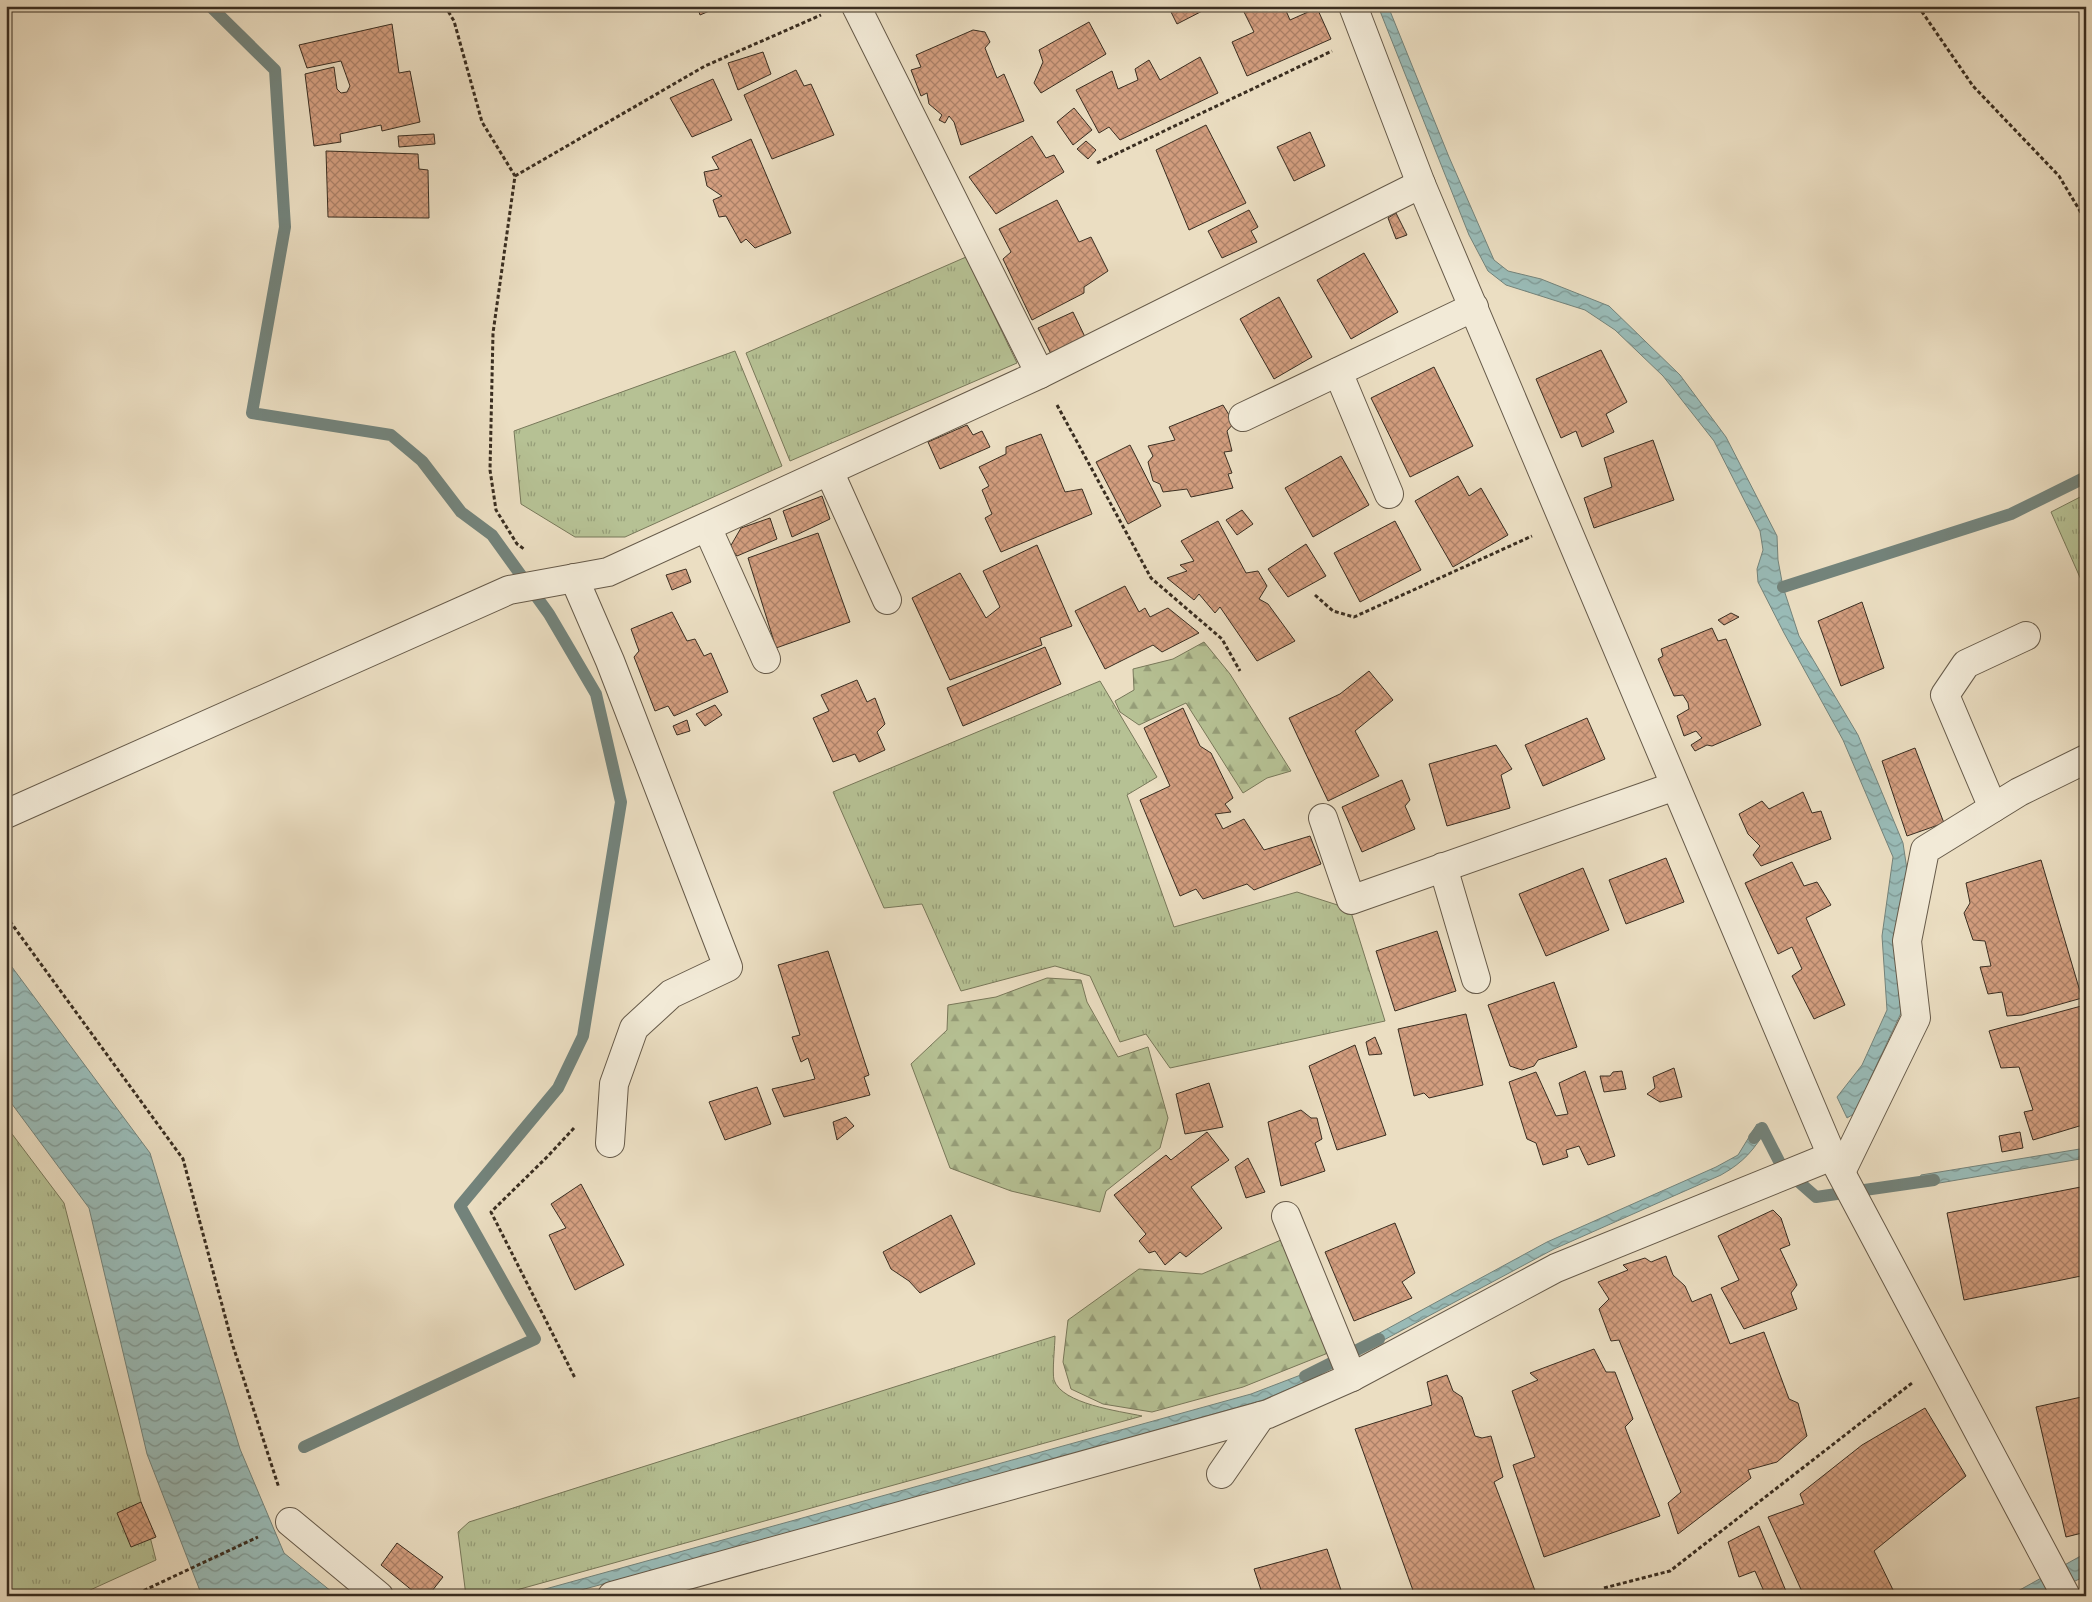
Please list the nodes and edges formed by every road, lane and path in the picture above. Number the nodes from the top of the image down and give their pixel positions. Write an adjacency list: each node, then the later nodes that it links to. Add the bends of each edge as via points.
1 (445, 6): 8 (path, via 454,21 482,122)
2 (856, 6): 13 (street)
3 (1353, 6): 6 (street)
4 (1918, 6): 10 (path, via 1973,86 2059,176)
5 (822, 14): 8 (path, via 705,66)
6 (1364, 36): 7 (path); 9 (street)
7 (1097, 163)
8 (515, 176): 19 (path, via 493,333 490,470 496,510 517,544)
9 (1421, 184): 11 (street); 13 (street)
10 (2086, 222)
11 (1474, 307): 12 (street); 17 (street)
12 (1338, 372): 14 (street); 16 (street)
13 (1040, 374): 15 (street); 24 (path, via 1151,578 1222,639)
14 (1243, 417)
15 (829, 471): 18 (street); 21 (street)
16 (1389, 494)
17 (1564, 522): 20 (path, via 1354,617 1333,612); 26 (street)
18 (707, 527): 19 (street, via 608,572); 23 (street)
19 (567, 579): 28 (street, via 509,590); 34 (street, via 610,661 728,967 670,994 634,1028 614,1084)
20 (1315, 595)
21 (887, 600)
22 (2026, 636): 27 (street, via 1966,664 1945,695)
23 (766, 659)
24 (1240, 671)
25 (2086, 759): 27 (street, via 2018,792)
26 (1676, 786): 30 (street); 35 (street)
27 (1993, 808): 35 (street, via 1925,850 1907,941 1916,1018)
28 (6, 814)
29 (1322, 818): 30 (street, via 1351,900)
30 (1443, 867): 32 (street)
31 (6, 916): 42 (path, via 184,1159 233,1346)
32 (1476, 979)
33 (574, 1127): 39 (path, via 491,1212)
34 (610, 1143)
35 (1836, 1164): 37 (street); 38 (street, via 1556,1268)
36 (1286, 1216): 38 (street)
37 (1941, 1361): 43 (path, via 1670,1571); 47 (street)
38 (1352, 1377): 40 (street)
39 (575, 1378)
40 (1261, 1416): 41 (street); 46 (street)
41 (1221, 1474)
42 (290, 1522): 44 (path); 45 (street)
43 (1604, 1588)
44 (132, 1596)
45 (379, 1596)
46 (612, 1596)
47 (2066, 1596)

